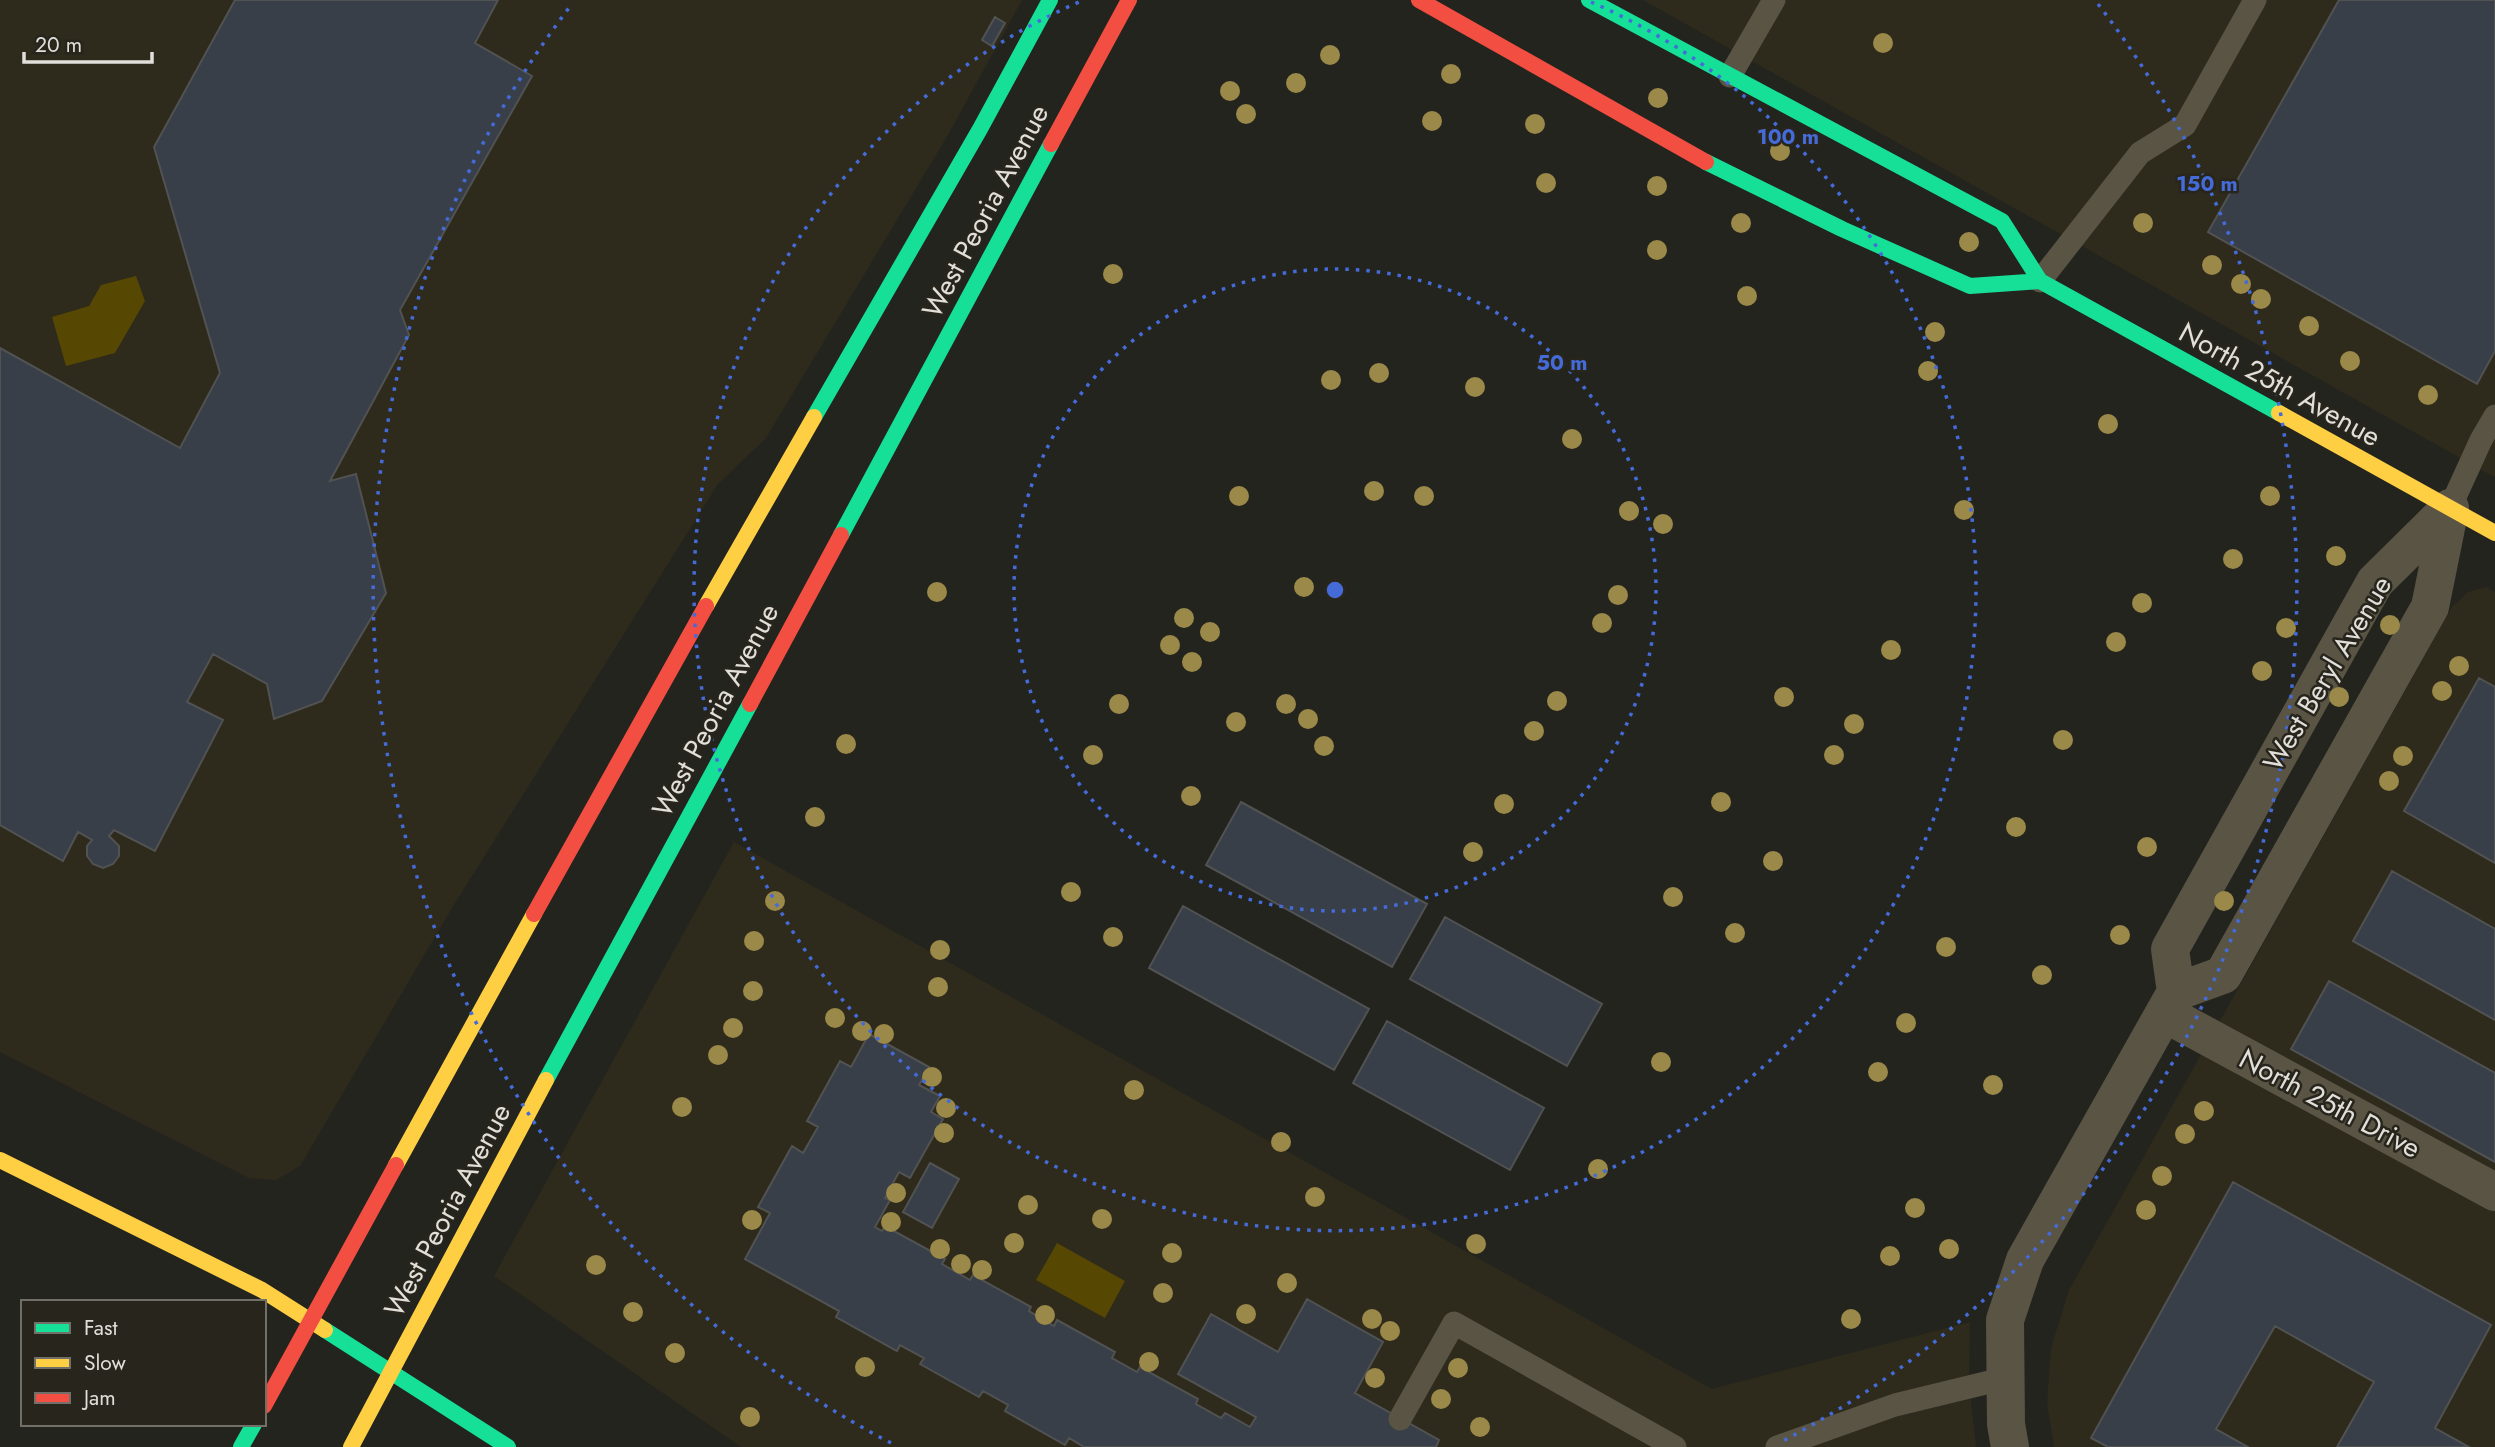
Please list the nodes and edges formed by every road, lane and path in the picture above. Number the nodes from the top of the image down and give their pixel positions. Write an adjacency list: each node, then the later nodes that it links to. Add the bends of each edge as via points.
1 (1050, 0): 15 (main road, West Peoria Avenue, via 646,709)
2 (1129, 0): 16 (main road, West Peoria Avenue)
3 (1419, 0): 8 (main road, via 1696,157 1842,229 1970,286)
4 (1589, 0): 7 (main road, North 25th Avenue)
5 (1774, 0): 7 (lane)
6 (2255, 0): 8 (lane, via 2185,125 2140,153)
7 (1730, 76): 8 (main road, North 25th Avenue, via 2002,221)
8 (2040, 281): 10 (main road, North 25th Avenue)
9 (2495, 416): 10 (lane)
10 (2450, 508): 11 (main road, North 25th Avenue); 12 (street, West Beryl Avenue, via 2375,582 2170,949); 12 (street, West Beryl Avenue, via 2430,607 2255,917 2222,975)
11 (2495, 533)
12 (2170, 1002): 14 (street, North 25th Drive); 17 (street, via 2025,1260 2005,1320)
13 (0, 1160): 15 (main road, via 262,1290)
14 (2495, 1192)
15 (312, 1322): 16 (main road); 18 (main road, West Peoria Avenue)
16 (389, 1372): 22 (main road, West Peoria Avenue); 23 (main road)
17 (2006, 1378): 25 (lane, via 1895,1405); 26 (street)
18 (266, 1402)
19 (1400, 1419): 24 (lane, via 1454,1323)
20 (253, 1426): 21 (main road)
21 (241, 1447)
22 (351, 1447)
23 (508, 1447)
24 (1675, 1447)
25 (1777, 1447)
26 (2010, 1447)

